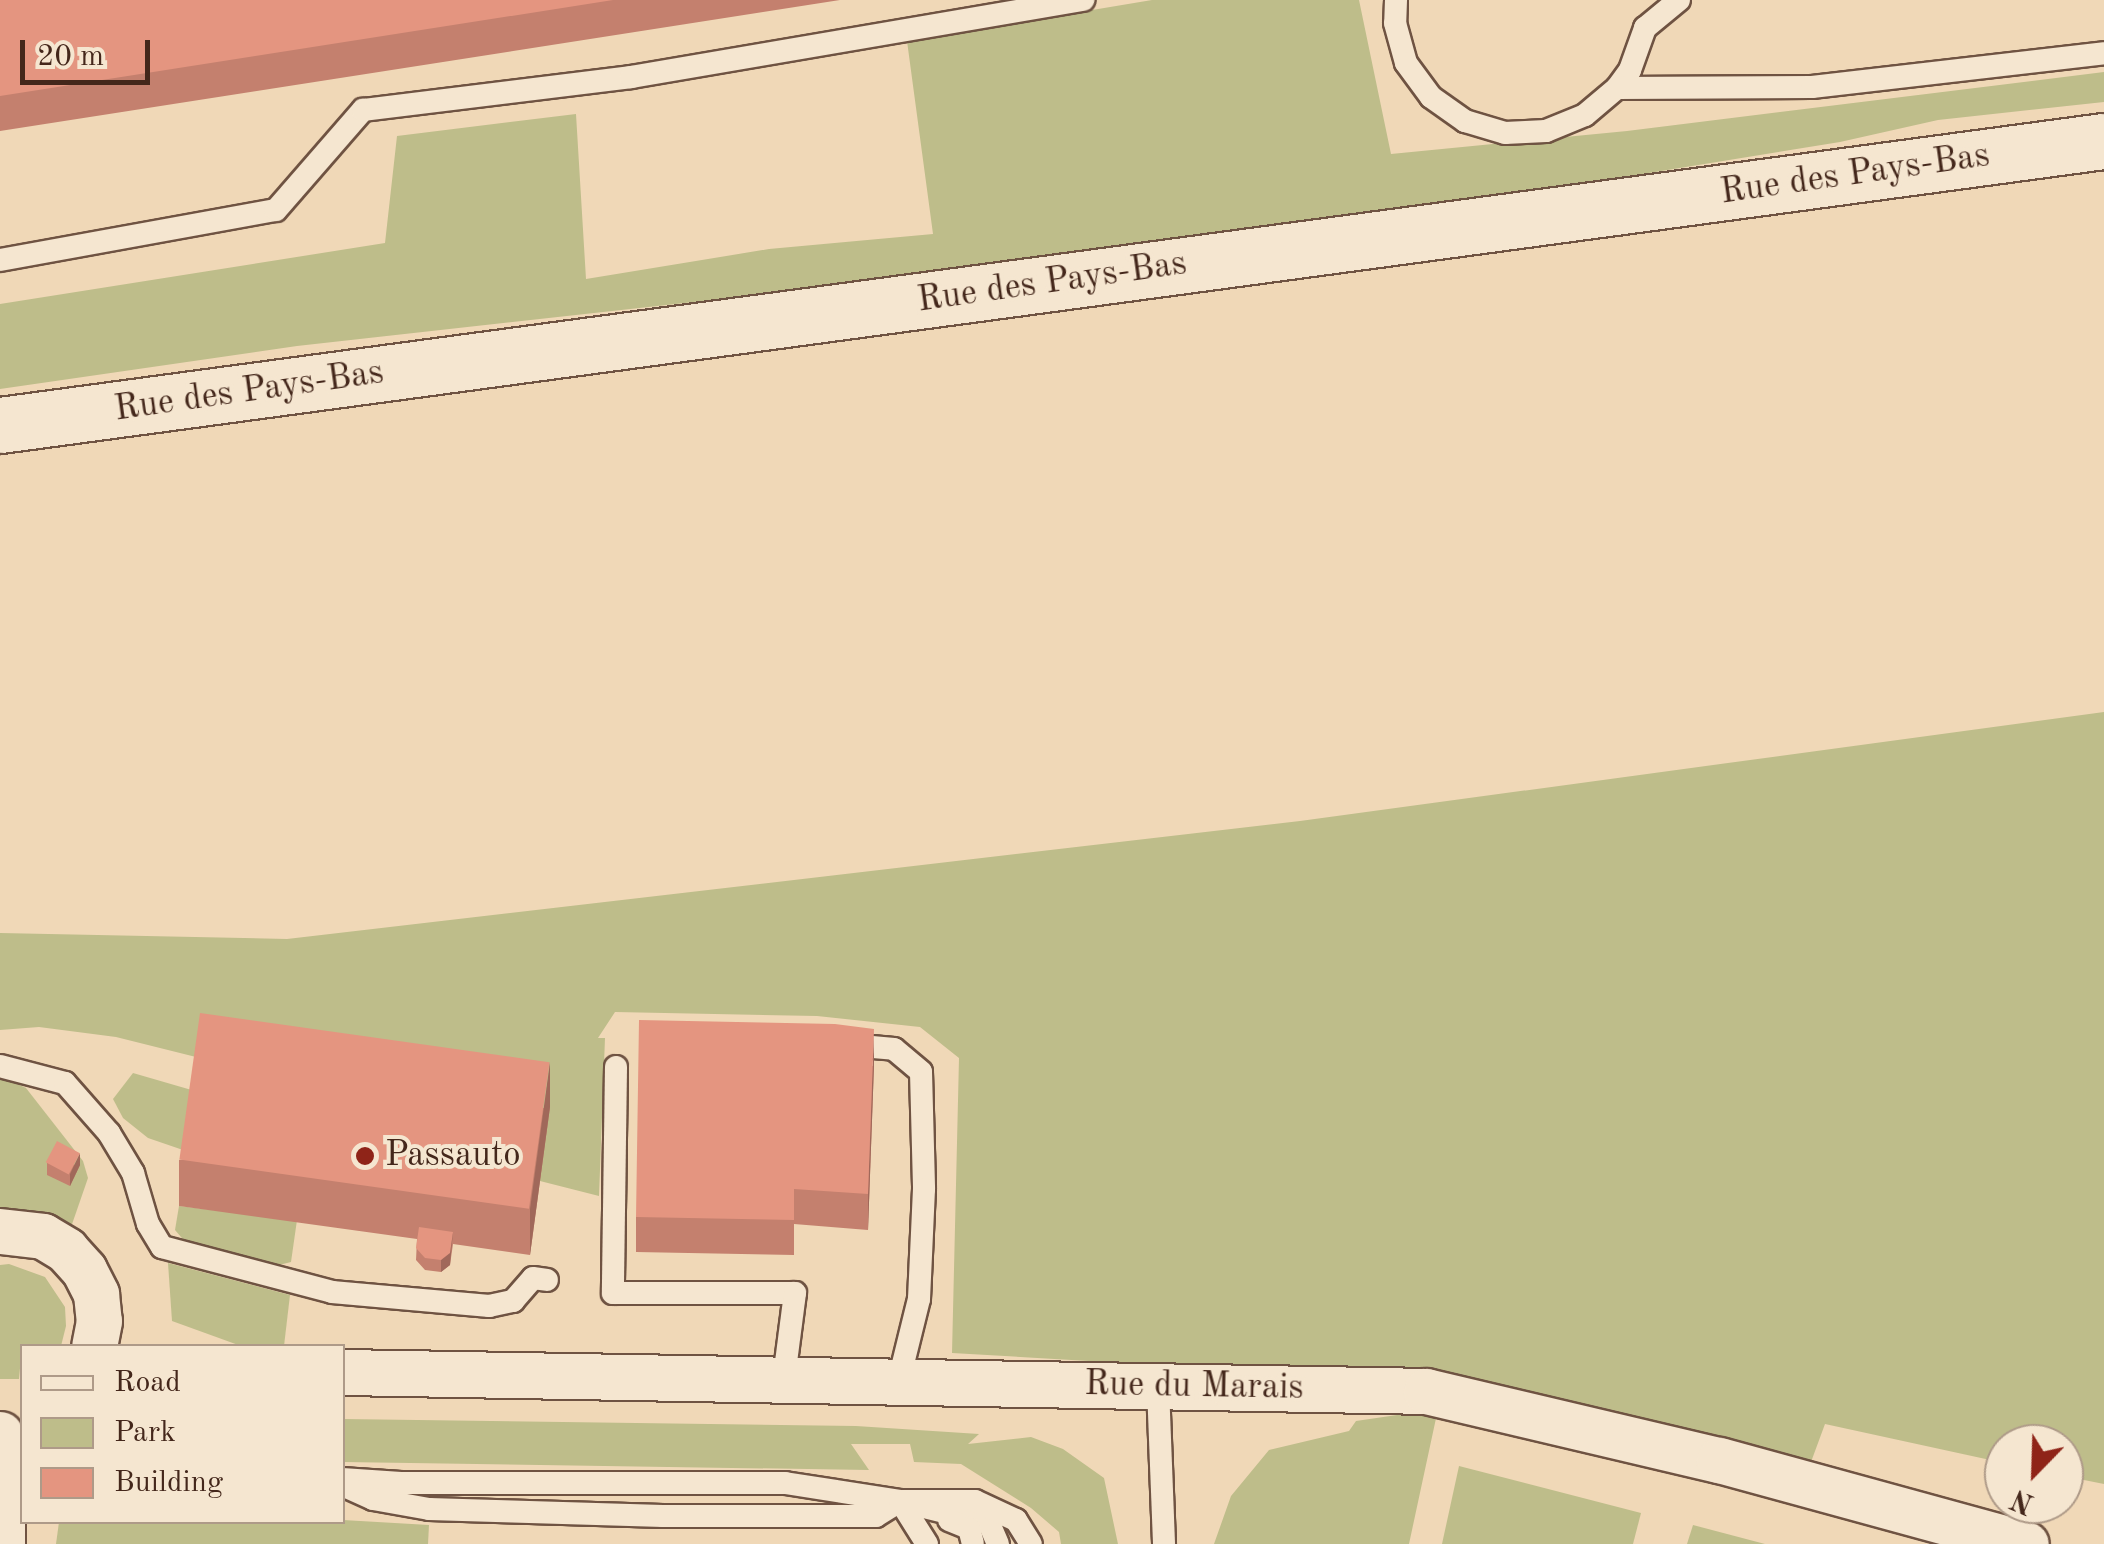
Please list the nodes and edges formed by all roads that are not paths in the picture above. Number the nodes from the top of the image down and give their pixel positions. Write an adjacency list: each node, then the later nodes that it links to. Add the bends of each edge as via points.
1 (1083, 0): 7 (lane, via 631,77 363,110 276,210)
2 (1396, 0): 5 (lane, via 1394,22 1406,63 1431,96 1465,121 1505,133 1546,131 1585,116)
3 (1679, 0): 5 (lane, via 1644,28)
4 (2104, 54): 5 (lane, via 1812,87)
5 (1617, 88)
6 (2104, 141): 8 (street, Rue des Pays-Bas)
7 (0, 260)
8 (0, 425)
9 (860, 1046): 17 (lane, via 894,1048 920,1072 919,1299)
10 (0, 1066): 13 (lane, via 65,1083 110,1133 162,1247 332,1292 489,1306 513,1301 533,1278)
11 (616, 1067): 16 (lane, via 613,1293 795,1293)
12 (0, 1231): 14 (street, via 43,1236 84,1270 96,1294)
13 (548, 1280)
14 (94, 1344)
15 (345, 1372): 16 (street, Rue du Marais)
16 (784, 1378): 17 (street, Rue du Marais)
17 (900, 1380): 18 (street, Rue du Marais)
18 (1158, 1387): 23 (street, Rue du Marais, via 1426,1391 1720,1460); 30 (lane)
19 (0, 1434): 24 (street)
20 (345, 1482): 22 (lane, via 785,1483)
21 (345, 1484): 22 (lane, via 373,1499 429,1508 644,1516 876,1516)
22 (900, 1501): 25 (lane); 26 (lane, via 947,1531); 27 (lane, via 969,1528); 28 (lane, via 989,1523); 29 (lane, via 975,1500 1016,1520)
23 (1915, 1529): 31 (street, Rue du Marais)
24 (2, 1544)
25 (928, 1544)
26 (952, 1544)
27 (973, 1544)
28 (998, 1544)
29 (1030, 1544)
30 (1164, 1544)
31 (2026, 1544)

